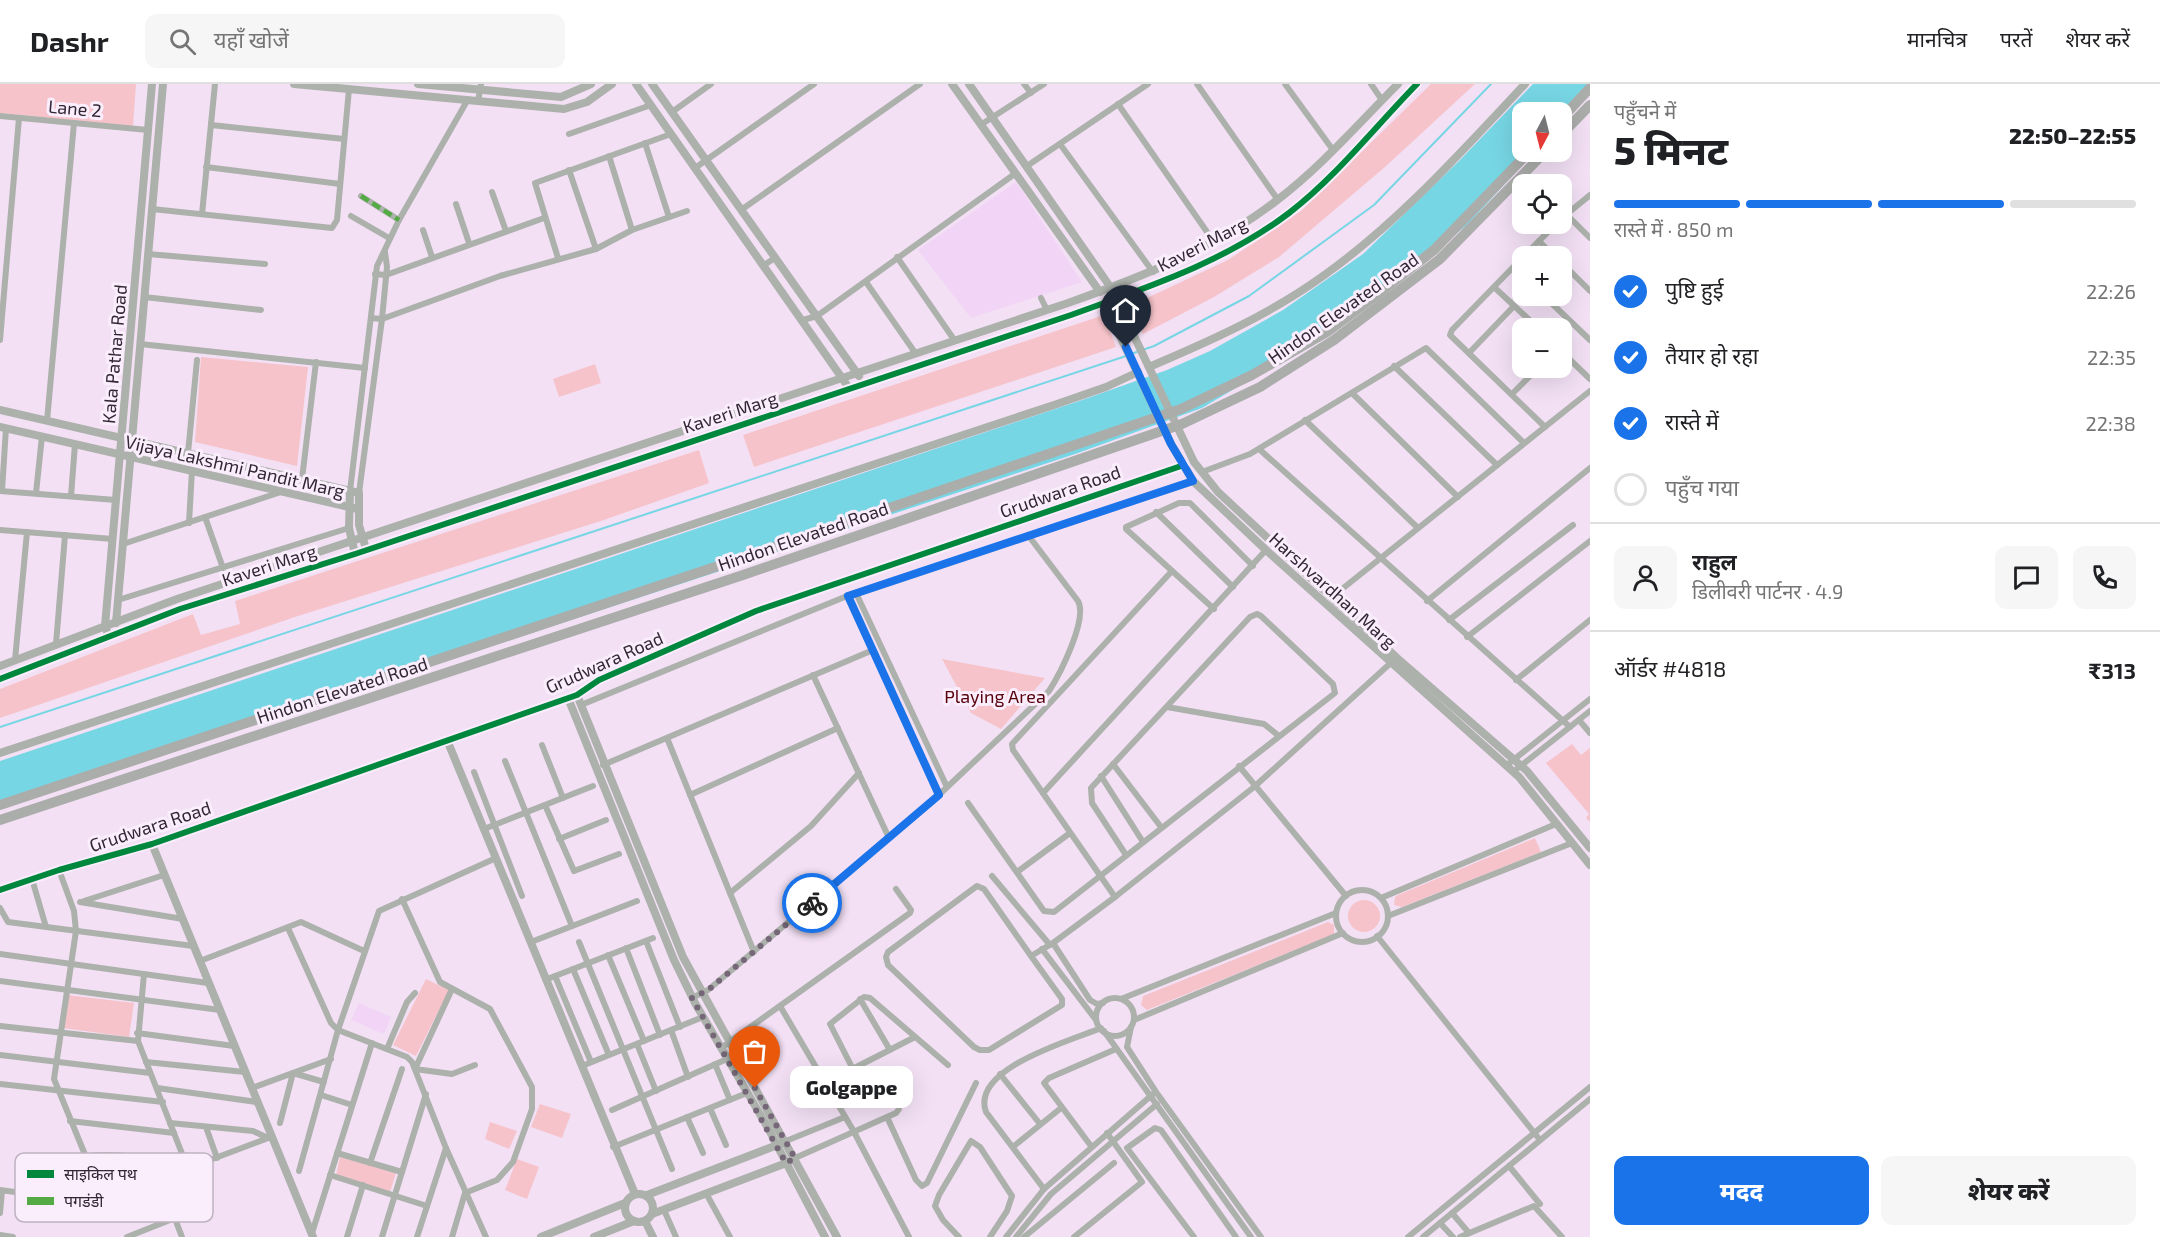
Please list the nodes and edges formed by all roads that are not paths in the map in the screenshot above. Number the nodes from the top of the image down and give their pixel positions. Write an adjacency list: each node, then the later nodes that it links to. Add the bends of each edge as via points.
1 (152, 84): 46 (street, Kala Pathar Road)
2 (163, 84): 68 (street, Kala Pathar Road)
3 (215, 84): 45 (street)
4 (294, 84): 25 (street)
5 (399, 84): 30 (street)
6 (418, 84): 26 (street)
7 (591, 84): 26 (street, via 561,96)
8 (612, 84): 33 (street, via 574,108)
9 (636, 84): 35 (street)
10 (652, 84): 38 (street)
11 (711, 84): 38 (street)
12 (814, 84): 54 (street)
13 (920, 84): 69 (street)
14 (952, 84): 43 (street)
15 (969, 84): 41 (street)
16 (1024, 84): 29 (street)
17 (1044, 84): 29 (street)
18 (1148, 84): 34 (street)
19 (1197, 84): 66 (street)
20 (1285, 84): 52 (street)
21 (1371, 84): 31 (street)
22 (1398, 84): 31 (street, Kaveri Marg)
23 (1417, 84): 110 (street, Kaveri Marg, via 1324,182 1288,214 1219,255)
24 (1525, 84): 131 (street, via 1409,202 1323,277 1256,319)
25 (306, 85): 28 (street)
26 (481, 87): 33 (street)
27 (1590, 88): 37 (highway)
28 (349, 90): 30 (street); 49 (street)
29 (1031, 93): 41 (street)
30 (397, 94): 32 (street)
31 (1382, 100): 52 (street, Kaveri Marg)
32 (467, 101): 33 (street); 76 (street)
33 (478, 102)
34 (1118, 104): 51 (street); 85 (street)
35 (651, 105): 47 (street); 48 (street)
36 (1590, 105): 44 (highway)
37 (1572, 107)
38 (672, 111): 54 (street)
39 (0, 116): 40 (street, Lane 2)
40 (20, 118): 42 (street, Lane 2); 122 (street)
41 (993, 118): 43 (street); 57 (street)
42 (74, 123): 46 (street, Lane 2); 148 (street)
43 (982, 124): 61 (street)
44 (1572, 124)
45 (211, 125): 49 (street); 58 (street)
46 (148, 130): 152 (street, Kala Pathar Road)
47 (569, 134)
48 (671, 134): 50 (street); 59 (street)
49 (344, 139): 62 (street)
50 (645, 143): 53 (street); 74 (street)
51 (1060, 144): 57 (street); 99 (street)
52 (1333, 150): 66 (street, Kaveri Marg)
53 (609, 156): 60 (street); 78 (street)
54 (706, 160): 59 (street); 69 (street)
55 (1519, 162): 257 (highway, Hindon Elevated Road, bridge, via 1434,250 1378,294 1317,337 1252,375 1181,409)
56 (1535, 162): 261 (highway, Hindon Elevated Road, bridge, via 1440,259 1360,320 1260,387 1182,424 743,575)
57 (1028, 166): 105 (street)
58 (206, 167): 62 (street); 72 (street)
59 (695, 168): 97 (street)
60 (569, 170): 75 (street, via 535,183); 89 (street)
61 (1016, 173): 93 (street); 107 (street)
62 (340, 184): 72 (street, via 337,220 332,228)
63 (492, 192): 80 (street)
64 (1590, 195): 70 (street)
65 (361, 196): 76 (street)
66 (1278, 200): 85 (street, Kaveri Marg)
67 (456, 204): 86 (street)
68 (152, 209): 72 (street); 91 (street, Kala Pathar Road)
69 (741, 210): 95 (street)
70 (1572, 210)
71 (687, 211): 74 (street)
72 (202, 214)
73 (351, 216): 82 (street)
74 (669, 217): 78 (street)
75 (544, 218): 80 (street); 94 (street)
76 (399, 220): 82 (street)
77 (1572, 223): 83 (street)
78 (632, 230): 89 (street)
79 (423, 231): 92 (street)
80 (506, 231): 86 (street)
81 (1546, 234): 84 (street)
82 (389, 238): 90 (street)
83 (1590, 238)
84 (1539, 241): 87 (street); 88 (street)
85 (1214, 242): 99 (street, Kaveri Marg)
86 (469, 243): 92 (street)
87 (1534, 246)
88 (1544, 246)
89 (596, 249): 94 (street)
90 (385, 251): 101 (street); 102 (street)
91 (148, 254): 96 (street); 108 (street, Kala Pathar Road)
92 (432, 257): 102 (street)
93 (897, 257): 103 (street); 124 (street)
94 (558, 258): 120 (street)
95 (775, 258): 97 (street); 117 (street)
96 (265, 264)
97 (764, 265): 121 (street)
98 (1512, 269): 104 (street)
99 (1153, 272): 105 (street, Kaveri Marg)
100 (1572, 273): 106 (street)
101 (375, 274): 102 (street); 118 (street)
102 (386, 274): 120 (street)
103 (866, 282): 117 (street); 127 (street)
104 (1494, 287): 112 (street); 126 (street, via 1450,332)
105 (1111, 288): 107 (street, Kaveri Marg)
106 (1590, 291)
107 (1100, 292): 116 (street, Kaveri Marg)
108 (144, 297): 115 (street); 125 (street, Kala Pathar Road)
109 (1041, 298): 116 (street)
110 (1116, 298): 111 (street, Kaveri Marg); 131 (street, Harshvardhan Marg)
111 (1104, 302): 135 (street, Harshvardhan Marg); 139 (street, Kaveri Marg)
112 (1512, 304)
113 (1514, 306): 119 (street); 126 (street)
114 (1554, 306): 123 (street)
115 (261, 310)
116 (1047, 310): 124 (street, Kaveri Marg)
117 (817, 316): 121 (street); 134 (street)
118 (370, 318): 120 (street); 133 (street)
119 (1527, 318)
120 (382, 319): 145 (street)
121 (803, 320): 136 (street)
122 (0, 340)
123 (1590, 340)
124 (956, 341): 127 (street, Kaveri Marg)
125 (140, 344): 129 (street); 153 (street, Kala Pathar Road)
126 (1469, 353): 143 (street)
127 (916, 354): 134 (street, Kaveri Marg)
128 (197, 360): 157 (street)
129 (316, 362): 133 (street); 167 (street)
130 (1572, 362): 138 (street)
131 (1149, 366): 166 (street, Harshvardhan Marg, bridge, via 1182,439)
132 (1394, 366): 142 (street); 154 (street, via 1423,348 1428,349); 162 (street)
133 (365, 368): 144 (street)
134 (857, 373): 136 (street, Kaveri Marg); 139 (street)
135 (1139, 374): 161 (street, Harshvardhan Marg, bridge); 238 (street)
136 (842, 378): 140 (street); 160 (street, Kaveri Marg)
137 (1528, 378): 143 (street)
138 (1590, 380)
139 (864, 383): 140 (street, Kaveri Marg)
140 (849, 388): 164 (street, Kaveri Marg)
141 (1590, 391): 150 (street)
142 (1352, 393): 147 (street); 175 (street)
143 (1512, 394): 150 (street)
144 (362, 396): 145 (street); 171 (street)
145 (372, 397): 173 (street)
146 (0, 410): 148 (street, Vijaya Lakshmi Pandit Marg)
147 (1305, 420): 156 (street); 184 (street)
148 (47, 421): 152 (street, Vijaya Lakshmi Pandit Marg)
149 (3, 427): 151 (street, Vijaya Lakshmi Pandit Marg); 169 (street)
150 (1545, 427): 154 (street)
151 (42, 436): 155 (street, Vijaya Lakshmi Pandit Marg); 172 (street)
152 (121, 438): 153 (street, Vijaya Lakshmi Pandit Marg); 158 (street, Kala Pathar Road)
153 (132, 440): 157 (street, Vijaya Lakshmi Pandit Marg); 159 (street, Kala Pathar Road)
154 (1524, 443): 162 (street)
155 (75, 444): 158 (street, Vijaya Lakshmi Pandit Marg); 174 (street)
156 (1259, 449): 166 (street); 197 (street)
157 (188, 453): 167 (street, Vijaya Lakshmi Pandit Marg)
158 (120, 454): 159 (street, Vijaya Lakshmi Pandit Marg); 176 (street, Kala Pathar Road)
159 (130, 456): 165 (street, Vijaya Lakshmi Pandit Marg); 193 (street, Kala Pathar Road)
160 (603, 458): 164 (street); 189 (street, Kaveri Marg)
161 (1184, 465): 168 (street, Harshvardhan Marg); 223 (street, Grudwara Road, via 756,611 599,680)
162 (1497, 465): 175 (street)
163 (1590, 468): 206 (street)
164 (607, 469): 194 (street, Kaveri Marg)
165 (192, 470): 170 (street, Vijaya Lakshmi Pandit Marg); 181 (street)
166 (1202, 472): 204 (street, Harshvardhan Marg, via 1218,492)
167 (302, 479): 171 (street, Vijaya Lakshmi Pandit Marg)
168 (1193, 481): 188 (street); 195 (street, Harshvardhan Marg)
169 (1, 491): 172 (street)
170 (283, 491): 177 (street, Vijaya Lakshmi Pandit Marg); 180 (street)
171 (350, 491): 173 (street, Vijaya Lakshmi Pandit Marg); 177 (street)
172 (36, 493): 174 (street)
173 (359, 493): 178 (street)
174 (71, 496): 176 (street)
175 (1458, 496): 184 (street)
176 (116, 500): 190 (street, Kala Pathar Road)
177 (349, 508): 178 (street, Vijaya Lakshmi Pandit Marg); 183 (street)
178 (358, 509): 189 (street)
179 (1156, 512): 198 (street, via 1190,503); 200 (street, via 1128,525 1126,530); 201 (street)
180 (205, 517): 181 (street); 199 (street)
181 (189, 522): 193 (street)
182 (1574, 525): 208 (street)
183 (349, 528): 191 (street); 199 (street)
184 (1418, 528): 197 (street)
185 (0, 530): 186 (street)
186 (27, 532): 187 (street); 217 (street)
187 (65, 535): 190 (street); 215 (street)
188 (1028, 535): 202 (street); 202 (street, via 1078,601 1080,618 1049,691 945,790)
189 (362, 538): 191 (street, Kaveri Marg); 194 (street)
190 (112, 539): 211 (street, Kala Pathar Road)
191 (351, 541): 196 (street); 210 (street, Kaveri Marg)
192 (1590, 541): 214 (street)
193 (123, 544): 205 (street, Kala Pathar Road)
194 (366, 549): 196 (street, Kaveri Marg)
195 (1266, 550): 198 (street); 218 (street, Harshvardhan Marg)
196 (355, 554): 212 (street, Kaveri Marg, via 180,609)
197 (1380, 559): 204 (street); 206 (street)
198 (1254, 566): 201 (street)
199 (223, 567): 205 (street)
200 (1172, 571): 207 (street); 253 (street, via 1014,741 1013,750)
201 (1233, 587): 207 (street)
202 (856, 593): 203 (street)
203 (848, 596): 216 (street); 226 (street)
204 (1332, 597): 218 (street, Harshvardhan Marg)
205 (118, 600): 210 (street, Kala Pathar Road)
206 (1427, 601): 208 (street)
207 (1214, 609): 253 (street)
208 (1449, 620): 214 (street)
209 (1590, 620): 222 (street)
210 (116, 622): 211 (street, Kaveri Marg); 212 (street)
211 (105, 626): 213 (street); 215 (street, Kaveri Marg)
212 (120, 633): 213 (street, Kaveri Marg)
213 (109, 637): 221 (street, Kaveri Marg)
214 (1467, 637): 222 (street)
215 (56, 644): 217 (street, Kaveri Marg)
216 (873, 650): 220 (street); 268 (street, via 939,795)
217 (15, 660): 219 (street, Kaveri Marg)
218 (1394, 660): 239 (street, Harshvardhan Marg); 243 (street, Harshvardhan Marg); 252 (street)
219 (0, 666)
220 (813, 675): 232 (street); 235 (street)
221 (0, 679)
222 (1516, 680): 230 (street)
223 (577, 695): 224 (street, Grudwara Road); 226 (street)
224 (568, 698): 236 (street, Grudwara Road); 246 (street)
225 (1590, 699): 230 (street)
226 (581, 705): 241 (street)
227 (1167, 707): 234 (street, via 1264,724); 234 (street, via 1257,614 1336,687 1332,696); 242 (street)
228 (1590, 711): 229 (street)
229 (1579, 720): 231 (street); 233 (street)
230 (1562, 721): 231 (street); 239 (street)
231 (1570, 727): 245 (street)
232 (838, 729): 249 (street); 254 (street)
233 (1590, 733)
234 (1279, 736): 244 (street)
235 (667, 738): 241 (street); 254 (street)
236 (447, 740): 266 (street); 273 (street, Grudwara Road)
237 (542, 745): 255 (street)
238 (0, 753)
239 (1514, 759): 243 (street); 245 (street, Harshvardhan Marg)
240 (505, 761): 259 (street)
241 (606, 764): 246 (street); 329 (street, via 682,957)
242 (1113, 764): 250 (street); 265 (street)
243 (1507, 765): 248 (street, Harshvardhan Marg)
244 (1239, 766): 252 (street); 265 (street)
245 (1521, 766): 248 (street); 260 (street, Harshvardhan Marg)
246 (597, 767): 330 (street)
247 (474, 772): 264 (street)
248 (1514, 772): 263 (street, Harshvardhan Marg)
249 (859, 773): 268 (street); 287 (street, via 811,826)
250 (1101, 776): 271 (street); 276 (street, via 1091,788 1090,798)
251 (593, 786): 255 (street)
252 (1254, 787): 289 (street); 290 (street)
253 (1043, 794): 267 (street)
254 (690, 795): 287 (street)
255 (563, 798): 258 (street)
256 (968, 803): 280 (street)
257 (0, 805)
258 (545, 805): 259 (street); 270 (street)
259 (526, 812): 264 (street); 300 (street)
260 (1567, 819): 263 (street); 269 (street, Harshvardhan Marg)
261 (0, 820)
262 (606, 820): 270 (street)
263 (1556, 824): 272 (street, Harshvardhan Marg); 291 (street)
264 (494, 825): 266 (street); 288 (street)
265 (1161, 827): 271 (street)
266 (484, 829): 277 (street)
267 (1070, 833): 280 (street); 283 (street)
268 (889, 837): 315 (street)
269 (1582, 838): 272 (street); 274 (street, Harshvardhan Marg)
270 (559, 839): 275 (street, via 574,871)
271 (1143, 842): 276 (street)
272 (1572, 843): 278 (street, Harshvardhan Marg); 298 (street)
273 (152, 844): 279 (street, Grudwara Road); 281 (street)
274 (1590, 848)
275 (619, 854)
276 (1126, 855): 283 (street)
277 (496, 858): 292 (street); 308 (street)
278 (1590, 865)
279 (59, 870): 284 (street, Grudwara Road); 295 (street)
280 (1017, 872): 283 (street, via 1050,914)
281 (164, 874): 293 (street); 299 (street)
282 (992, 876): 310 (street)
283 (1100, 876): 290 (street)
284 (32, 879): 286 (street, Grudwara Road); 301 (street)
285 (896, 889): 335 (street, via 911,912)
286 (0, 890)
287 (730, 893): 315 (street)
288 (522, 896)
289 (1346, 896): 291 (street, via 1362,890); 297 (street)
290 (1115, 897): 310 (street)
291 (1381, 898): 298 (street)
292 (402, 899): 314 (street, via 379,911); 326 (street, via 436,976)
293 (80, 902): 295 (street); 299 (street)
294 (638, 902): 300 (street)
295 (72, 905): 303 (street)
296 (0, 909): 301 (street, via 8,922)
297 (1336, 913): 304 (street); 333 (street)
298 (1388, 916): 305 (street)
299 (183, 919): 311 (street)
300 (572, 926): 308 (street)
301 (46, 927): 303 (street)
302 (288, 928): 314 (street, via 301,922); 319 (street); 342 (street, via 326,1017)
303 (76, 931): 311 (street); 321 (street)
304 (1343, 933): 305 (street, via 1359,942); 339 (street)
305 (1377, 936): 416 (street)
306 (653, 938): 307 (street)
307 (646, 941): 312 (street); 341 (street)
308 (531, 942): 369 (street)
309 (579, 942): 320 (street)
310 (1051, 944): 313 (street); 334 (street, via 1090,1000)
311 (194, 946): 319 (street)
312 (626, 948): 317 (street); 347 (street)
313 (1042, 949): 318 (street); 338 (street)
314 (363, 951): 342 (street)
315 (754, 952): 329 (street)
316 (0, 954): 321 (street)
317 (608, 955): 320 (street); 350 (street)
318 (1031, 956): 318 (street, via 1062,999 1062,1005 984,1051 974,1047 888,965 886,957 977,886 984,889)
319 (200, 962): 325 (street)
320 (588, 963): 322 (street); 357 (street)
321 (71, 964): 323 (street); 327 (street)
322 (573, 969): 360 (street); 364 (street, via 553,977)
323 (144, 974): 325 (street); 331 (street)
324 (0, 981): 327 (street)
325 (208, 983): 336 (street)
326 (452, 989): 372 (street); 445 (street, via 494,1014 533,1095 528,1124 505,1174 489,1185)
327 (67, 990): 331 (street); 345 (street)
328 (415, 993): 355 (street, via 407,1002)
329 (701, 994): 330 (street); 352 (street)
330 (692, 998): 337 (street)
331 (141, 999): 336 (street); 346 (street)
332 (860, 999): 348 (street, via 870,998); 358 (street); 370 (street, via 830,1024)
333 (1121, 999): 334 (street); 339 (street, via 1132,1008)
334 (1102, 1004): 338 (street)
335 (780, 1006): 352 (street); 379 (street)
336 (220, 1010): 353 (street)
337 (703, 1017): 341 (street); 354 (street)
338 (1097, 1021): 344 (street)
339 (1133, 1024): 344 (street, via 1119,1035); 391 (street, via 1127,1047)
340 (0, 1026): 345 (street)
341 (680, 1027): 343 (street)
342 (338, 1030): 351 (street); 361 (street)
343 (671, 1030): 347 (street); 377 (street)
344 (1102, 1030): 356 (street); 376 (street, via 1036,1054)
345 (59, 1033): 349 (street); 365 (street)
346 (137, 1033): 349 (street); 353 (street)
347 (660, 1035): 350 (street)
348 (915, 1037): 358 (street); 368 (street)
349 (138, 1041): 363 (street)
350 (641, 1042): 357 (street); 386 (street)
351 (372, 1043): 355 (street); 399 (street)
352 (729, 1043): 354 (street); 419 (street)
353 (234, 1046): 373 (street)
354 (721, 1048): 362 (street)
355 (387, 1049): 372 (street, via 407,1057)
356 (1116, 1049): 391 (street); 402 (street, via 1046,1081 1044,1086)
357 (622, 1050): 360 (street); 393 (street)
358 (890, 1050): 370 (street)
359 (0, 1055): 365 (street)
360 (609, 1055): 364 (street)
361 (331, 1059): 375 (street); 378 (street)
362 (727, 1059): 366 (street); 388 (street)
363 (146, 1062): 373 (street); 374 (street)
364 (591, 1062): 369 (street)
365 (56, 1063): 374 (street); 387 (street, via 54,1078)
366 (715, 1064): 377 (street); 395 (street)
367 (475, 1065): 372 (street, via 452,1074)
368 (948, 1065)
369 (582, 1066): 425 (street)
370 (853, 1068): 379 (street); 382 (street)
371 (402, 1069): 434 (street)
372 (416, 1069): 390 (street)
373 (245, 1072): 385 (street)
374 (150, 1073): 384 (street)
375 (293, 1073): 378 (street); 385 (street); 409 (street)
376 (1000, 1074): 410 (street); 423 (street, via 991,1085 984,1107)
377 (688, 1077): 386 (street)
378 (324, 1082): 392 (street)
379 (825, 1083): 405 (street)
380 (976, 1083): 406 (street, via 927,1183 922,1186)
381 (0, 1084): 387 (street)
382 (861, 1085)
383 (1590, 1087): 416 (street)
384 (157, 1088): 397 (street); 398 (street)
385 (252, 1088): 398 (street)
386 (656, 1091): 393 (street)
387 (58, 1092): 397 (street); 407 (street)
388 (747, 1093): 395 (street); 422 (street)
389 (897, 1093): 406 (street, via 898,1112)
390 (426, 1094): 426 (street); 440 (street)
391 (1154, 1094): 396 (street); 400 (street); 415 (street)
392 (321, 1095): 399 (street); 439 (street)
393 (642, 1098): 403 (street); 412 (street)
394 (1590, 1099): 418 (street)
395 (730, 1100): 401 (street)
396 (1162, 1100): 400 (street); 491 (street)
397 (163, 1102): 408 (street)
398 (257, 1102): 417 (street)
399 (352, 1105): 429 (street)
400 (1156, 1105): 420 (street); 490 (street)
401 (710, 1108): 404 (street); 421 (street)
402 (1061, 1108): 410 (street); 424 (street)
403 (612, 1110)
404 (687, 1117): 412 (street); 430 (street)
405 (845, 1117): 413 (street); 419 (street)
406 (887, 1117): 413 (street)
407 (70, 1121): 414 (street); 427 (street)
408 (170, 1123): 411 (street); 414 (street)
409 (280, 1123)
410 (1040, 1124): 423 (street)
411 (206, 1127): 417 (street, via 253,1131); 431 (street)
412 (656, 1130): 425 (street); 438 (street)
413 (853, 1130): 432 (street); 482 (street)
414 (174, 1133): 428 (street)
415 (1107, 1133): 420 (street); 424 (street)
416 (1534, 1133): 418 (street); 492 (street)
417 (270, 1138): 431 (street); 466 (street)
418 (1540, 1140): 437 (street)
419 (786, 1141): 422 (street); 432 (street)
420 (1113, 1141): 464 (street, via 1051,1194); 487 (street, via 1142,1182)
421 (726, 1145)
422 (776, 1146): 435 (street); 447 (street)
423 (1014, 1146): 443 (street)
424 (1091, 1146): 443 (street)
425 (613, 1147): 446 (street)
426 (446, 1148): 445 (street); 452 (street)
427 (82, 1153)
428 (181, 1153)
429 (337, 1153): 434 (street); 441 (street)
430 (704, 1153)
431 (217, 1158): 433 (street)
432 (795, 1158): 435 (street); 481 (street)
433 (213, 1159)
434 (370, 1163): 440 (street)
435 (786, 1163): 448 (street); 480 (street)
436 (1114, 1163): 464 (street)
437 (1509, 1166): 451 (street); 455 (street)
438 (672, 1169)
439 (299, 1171)
440 (402, 1172): 449 (street)
441 (330, 1175): 442 (street); 466 (street)
442 (363, 1185): 449 (street); 470 (street)
443 (1044, 1189): 461 (street)
444 (1, 1190): 454 (street)
445 (465, 1193): 473 (street); 474 (street)
446 (635, 1194): 447 (street); 450 (street)
447 (647, 1195): 456 (street, via 652,1202)
448 (707, 1195): 453 (street); 479 (street)
449 (394, 1196): 452 (street); 471 (street)
450 (625, 1203): 457 (street, via 627,1215); 475 (street)
451 (1540, 1204)
452 (427, 1206): 472 (street)
453 (664, 1210): 456 (street); 478 (street)
454 (0, 1213)
455 (1452, 1213): 462 (street); 463 (street)
456 (652, 1214): 458 (street)
457 (634, 1221): 458 (street); 476 (street)
458 (645, 1221): 477 (street)
459 (165, 1222): 467 (street)
460 (176, 1222): 469 (street)
461 (1015, 1223): 464 (street); 485 (street)
462 (1440, 1223): 493 (street); 494 (street)
463 (1469, 1233): 495 (street); 496 (street, via 1534,1206)
464 (1025, 1234): 486 (street)
465 (0, 1235): 468 (street)
466 (312, 1235)
467 (132, 1236)
468 (13, 1237)
469 (182, 1237)
470 (347, 1237)
471 (382, 1237)
472 (417, 1237)
473 (452, 1237)
474 (486, 1237)
475 (541, 1237)
476 (594, 1237)
477 (653, 1237)
478 (676, 1237)
479 (730, 1237)
480 (825, 1237)
481 (837, 1237)
482 (909, 1237)
483 (959, 1237): 484 (street, via 935,1206 971,1142 980,1147 1012,1196)
484 (990, 1237)
485 (1006, 1237)
486 (1016, 1237)
487 (1074, 1237)
488 (1194, 1237): 489 (street, via 1127,1148 1155,1128 1161,1130)
489 (1236, 1237)
490 (1251, 1237)
491 (1260, 1237)
492 (1408, 1237)
493 (1423, 1237)
494 (1453, 1237)
495 (1460, 1237)
496 (1562, 1237)

